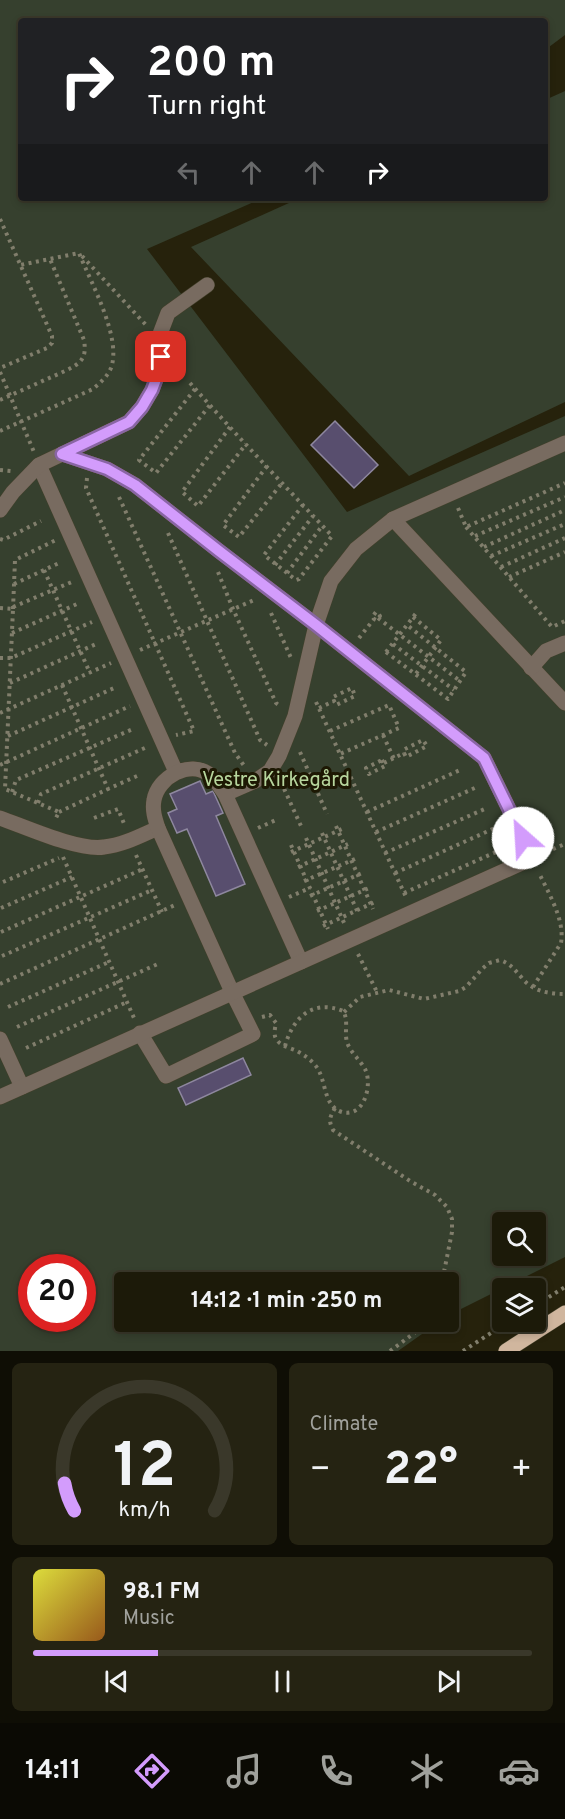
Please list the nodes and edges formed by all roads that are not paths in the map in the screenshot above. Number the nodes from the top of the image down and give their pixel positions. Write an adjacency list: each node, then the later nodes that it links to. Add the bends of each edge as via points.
1 (207, 285): 3 (lane, via 168,313 160,334 158,374 142,407 129,422)
2 (565, 443): 6 (lane)
3 (62, 454): 4 (lane); 7 (lane, via 126,478)
4 (39, 465): 5 (lane); 11 (lane)
5 (0, 510)
6 (393, 519): 7 (lane, via 356,549 331,581); 9 (lane)
7 (316, 625): 12 (lane, via 295,716 279,756 270,771); 15 (lane, via 484,758 533,858)
8 (565, 643): 9 (lane, via 546,651)
9 (531, 668): 10 (lane)
10 (565, 703)
11 (176, 772): 12 (lane, via 199,769 216,781); 14 (lane, via 157,789 153,813)
12 (225, 794): 15 (lane)
13 (0, 818): 14 (lane, via 50,836 65,849 103,848)
14 (158, 828): 16 (lane)
15 (301, 962): 16 (lane)
16 (232, 992): 17 (lane); 17 (lane, via 253,1034 166,1076)
17 (140, 1033): 19 (lane)
18 (0, 1040): 19 (lane)
19 (22, 1087): 20 (lane)
20 (0, 1097)
21 (565, 1312): 22 (main road)
22 (506, 1351)

